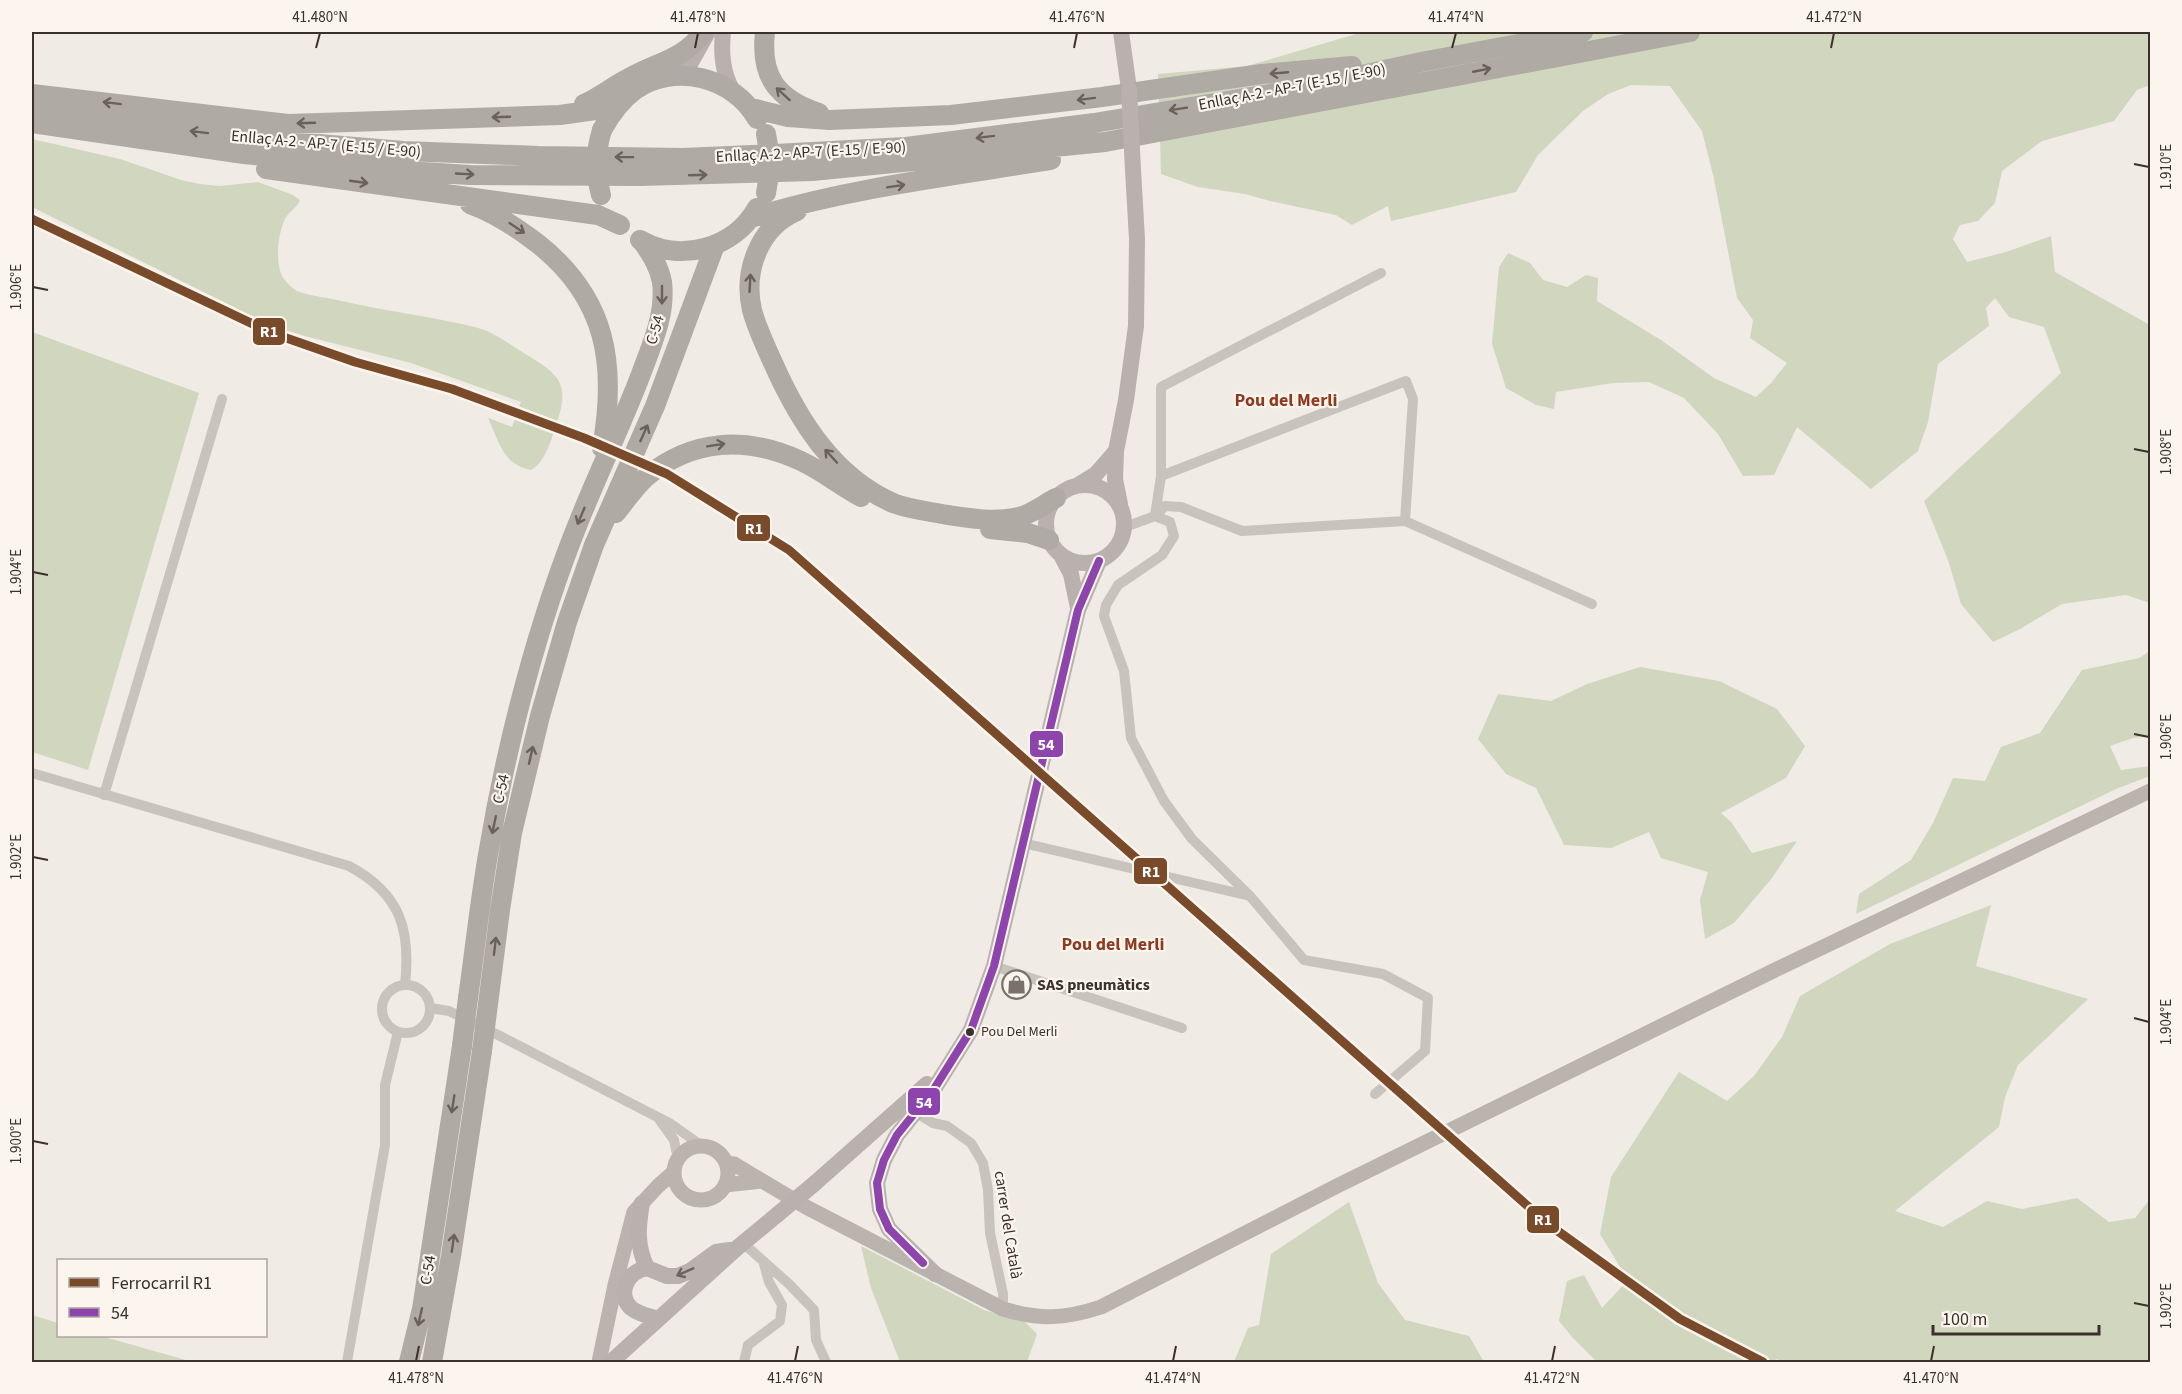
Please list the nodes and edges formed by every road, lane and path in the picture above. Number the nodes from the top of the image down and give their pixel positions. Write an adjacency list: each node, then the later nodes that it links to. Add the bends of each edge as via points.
1 (704, 32): 17 (highway, via 670,61)
2 (709, 32): 11 (main road)
3 (723, 32): 12 (main road, via 723,65)
4 (765, 32): 18 (highway, one-way to 4, via 820,113 787,99 768,73)
5 (1110, 32): 9 (main road)
6 (1121, 32): 9 (main road)
7 (1583, 32): 10 (highway, Enllaç A-2 - AP-7 (E-15 / E-90))
8 (1690, 32): 10 (highway, Enllaç A-2 - AP-7 (E-15 / E-90), one-way to 8)
9 (1125, 50): 29 (main road, bridge, via 1137,239 1136,326)
10 (1423, 71): 15 (highway, Enllaç A-2 - AP-7 (E-15 / E-90), one-way to 15, via 1061,128 906,147 683,158 403,151 248,138); 18 (highway, one-way to 18, via 1262,74 951,115); 19 (highway, Enllaç A-2 - AP-7 (E-15 / E-90), one-way to 10, via 244,154 470,175 812,171 1105,142); 22 (highway, one-way to 10, via 1289,120)
11 (679, 76): 12 (highway, C-54 / C-54, via 707,79); 14 (highway, C-54 / C-54, via 657,80)
12 (733, 91): 16 (highway, C-54 / C-54)
13 (32, 94): 17 (highway, one-way to 13, via 288,123)
14 (619, 103): 17 (highway); 24 (highway, C-54 / C-54, bridge, via 602,130 596,165 601,195)
15 (32, 107)
16 (752, 108): 18 (highway, via 788,117); 23 (highway, C-54 / C-54, bridge, via 766,134 771,164 766,193)
17 (560, 115)
18 (878, 118)
19 (32, 123)
20 (32, 134): 21 (highway, one-way to 21)
21 (445, 194): 24 (highway, via 598,215); 31 (highway, one-way to 31, via 495,215 524,233 560,264 588,298 603,339 607,364 607,425)
22 (839, 195): 23 (highway); 33 (highway, one-way to 22, via 1021,516 1000,519 951,515 894,503 840,467 809,430 758,328 750,275 763,238 776,225 792,213)
23 (751, 218): 26 (highway, C-54 / C-54, via 735,234)
24 (621, 225): 25 (highway, C-54 / C-54)
25 (642, 241): 26 (highway, C-54 / C-54, via 667,250 691,252); 31 (highway, C-54 / C-54, one-way to 31, via 659,271 661,314 628,408)
26 (715, 245): 38 (highway, C-54, one-way to 26, via 655,406)
27 (1381, 273): 30 (street, via 1161,387)
28 (222, 399): 45 (street)
29 (1116, 451): 32 (main road, via 1096,474); 34 (main road, via 1115,479)
30 (1161, 476): 35 (street); 36 (street, via 1406,381 1413,399)
31 (596, 482): 72 (highway, C-54 / C-54, one-way to 72, bridge, via 553,594 508,754 489,849 422,1310)
32 (1078, 485): 33 (main road); 34 (main road, via 1103,489)
33 (1056, 498): 39 (main road, via 1046,518 1046,530)
34 (1120, 504): 37 (main road)
35 (1155, 516): 36 (street, via 1165,506 1181,507 1242,531); 37 (street); 47 (street, via 1170,522 1174,536 1162,555 1118,585 1104,616 1124,671 1131,738 1164,801 1192,839)
36 (1405, 521): 41 (street)
37 (1125, 527): 40 (main road, via 1117,548)
38 (594, 545): 39 (highway, one-way to 39, via 644,478 698,448 739,444 785,454 876,504 910,517 1026,533); 73 (highway, C-54 / C-54, one-way to 38, bridge, via 452,1256 515,823 540,716)
39 (1055, 548): 40 (main road, via 1079,564); 42 (main road, via 1071,574)
40 (1100, 561): 42 (main road)
41 (1592, 604)
42 (1078, 610): 46 (main road)
43 (32, 773): 45 (street)
44 (2151, 791): 69 (main road, via 1777,969 1101,1307 1071,1316 1050,1317)
45 (104, 795): 49 (street, via 349,866 366,875 401,917 408,960)
46 (1023, 843): 47 (street); 48 (main road)
47 (1250, 896): 54 (street, via 1304,960 1383,974 1428,998 1425,1051)
48 (994, 966): 51 (street); 53 (main road, via 975,1023)
49 (405, 985): 50 (street, via 425,994); 52 (street, via 390,992 383,1006 386,1021)
50 (430, 1008): 52 (street, via 426,1023 420,1028); 56 (street, via 449,1011)
51 (1182, 1028)
52 (398, 1032): 71 (street, via 385,1085 385,1145)
53 (949, 1063): 55 (main road); 65 (main road, bridge)
54 (1375, 1094)
55 (915, 1112): 68 (main road, via 884,1160 877,1183 878,1195 890,1228); 69 (street, carrer del Català, via 971,1143 983,1163)
56 (659, 1119): 57 (street); 58 (street)
57 (702, 1146): 58 (main road); 59 (main road, via 717,1151)
58 (680, 1155): 60 (main road)
59 (726, 1163): 61 (main road); 62 (main road)
60 (674, 1172): 63 (main road); 64 (main road)
61 (762, 1181): 62 (main road); 68 (main road)
62 (725, 1185): 63 (main road, via 706,1199)
63 (684, 1193): 64 (main road)
64 (647, 1198): 67 (main road, via 637,1229); 74 (main road, via 634,1212 629,1226)
65 (740, 1246): 66 (street); 67 (main road, one-way to 67, via 716,1252 678,1276); 70 (main road)
66 (764, 1263): 76 (street, via 782,1305 780,1322 748,1345); 77 (street, via 814,1310 816,1340)
67 (647, 1268): 70 (main road, via 634,1272 627,1280 625,1299 639,1313)
68 (935, 1274): 69 (main road)
69 (1003, 1309)
70 (658, 1319): 75 (main road)
71 (347, 1362)
72 (409, 1362)
73 (432, 1362)
74 (599, 1362)
75 (611, 1362)
76 (744, 1362)
77 (826, 1362)

